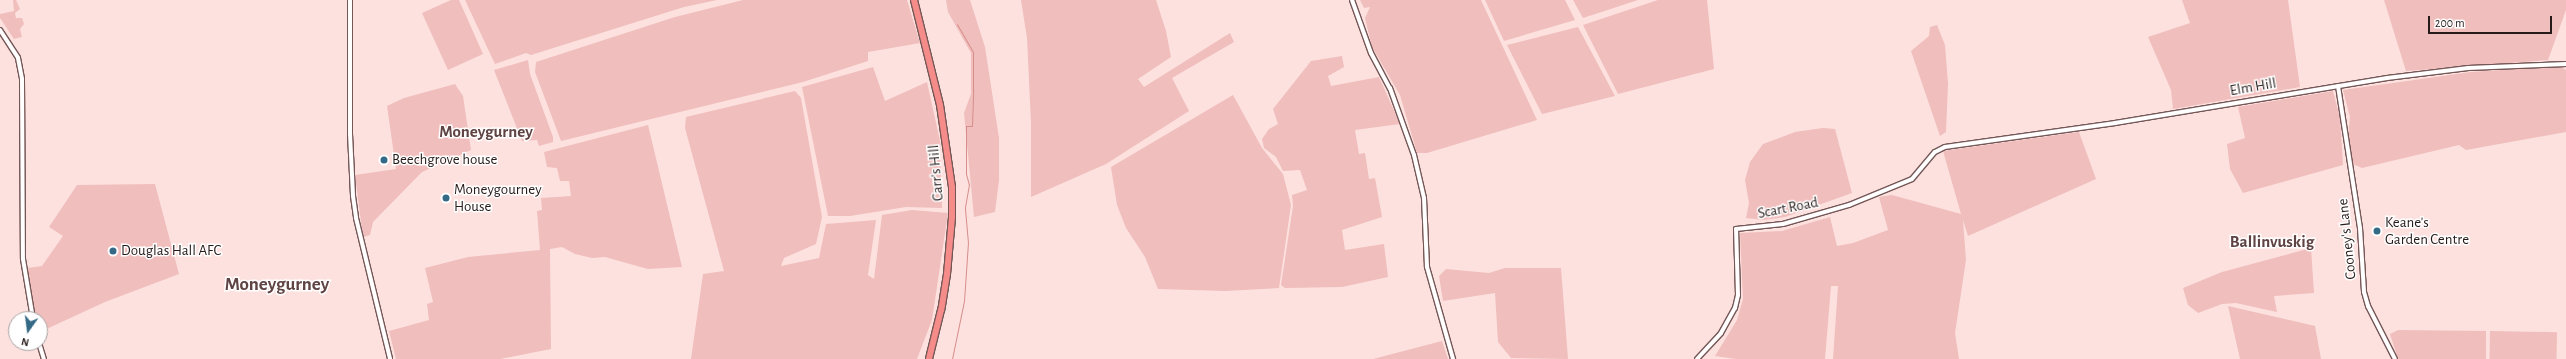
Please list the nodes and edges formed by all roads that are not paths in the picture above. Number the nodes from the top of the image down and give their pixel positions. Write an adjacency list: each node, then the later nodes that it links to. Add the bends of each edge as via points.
1 (350, 0): 9 (street, via 350,134 353,196)
2 (914, 0): 10 (highway, Carr's Hill, via 940,105 952,187 947,274)
3 (1352, 0): 11 (street, via 1371,53 1390,88 1414,155 1424,198 1427,267)
4 (0, 30): 8 (street, via 18,58 22,79 23,259)
5 (2566, 64): 6 (street, Elm Hill, via 2468,68)
6 (2338, 86): 7 (street, Elm Hill); 13 (street, Cooney's Lane, via 2360,228 2364,292 2368,306)
7 (1945, 147): 12 (street, Scart Road, via 1936,152 1912,179 1849,205 1783,224 1736,229 1738,295 1735,308 1722,333)
8 (32, 311)
9 (390, 359)
10 (929, 359)
11 (1453, 359)
12 (1698, 359)
13 (2396, 359)

